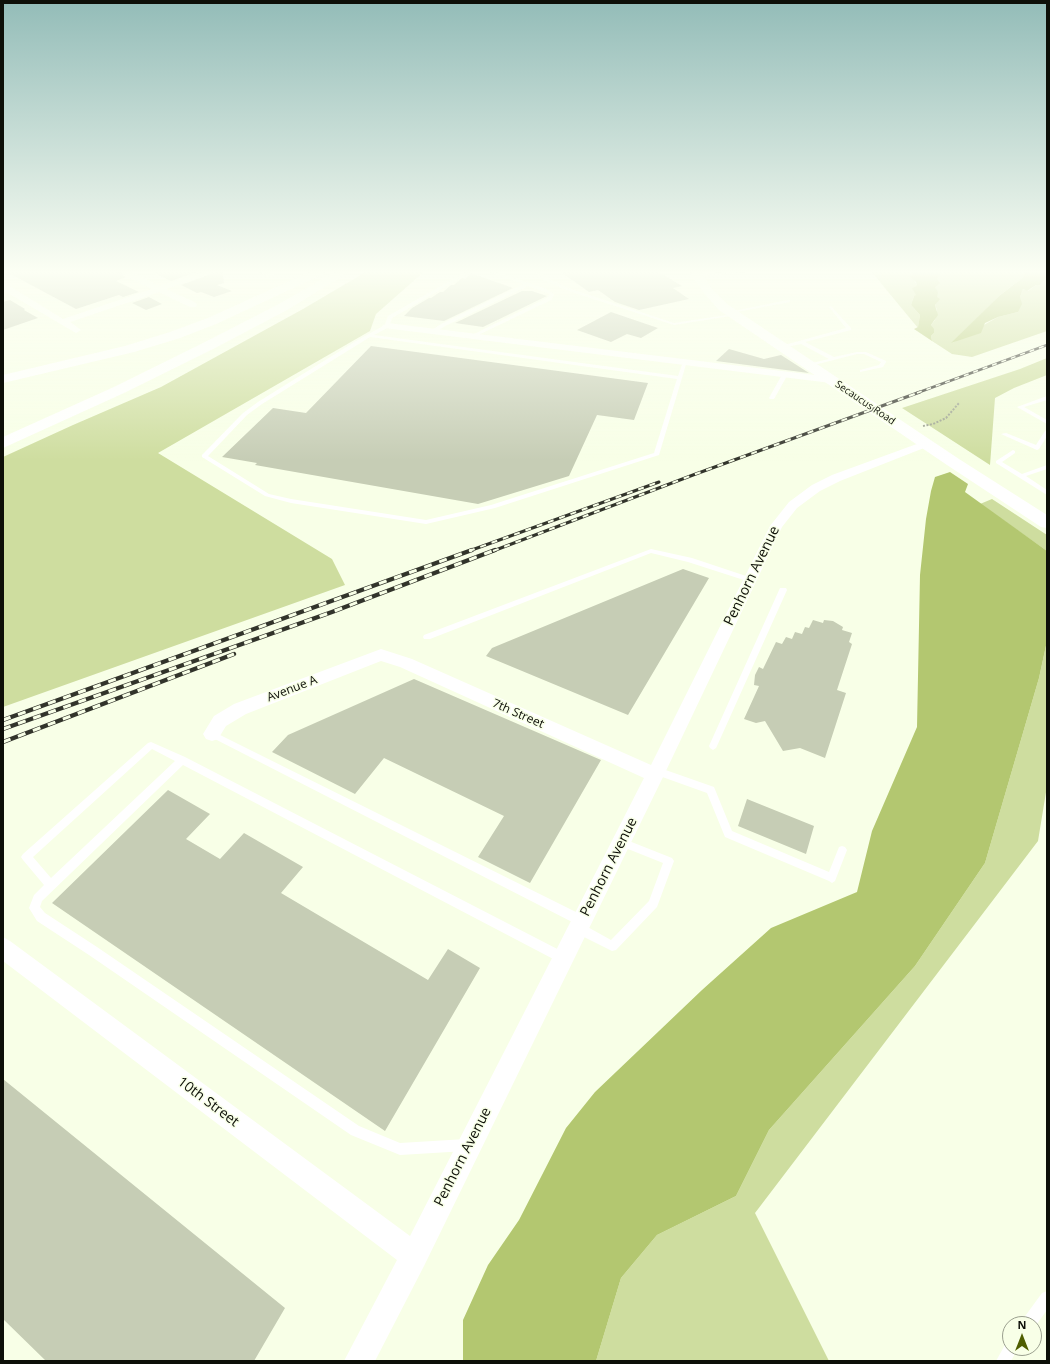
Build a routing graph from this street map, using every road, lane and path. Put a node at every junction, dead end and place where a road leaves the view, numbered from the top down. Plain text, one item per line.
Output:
1 (178, 334) edge
2 (203, 334) edge
3 (232, 334) edge
4 (373, 334) edge
5 (454, 334) edge
6 (477, 334) edge
7 (758, 334) edge
8 (832, 334) edge
9 (369, 336) junction
10 (472, 336) junction
11 (801, 342) junction
12 (783, 347) junction
13 (166, 352) dead end
14 (833, 360) junction
15 (685, 362) junction
16 (810, 365) junction
17 (862, 371) dead end
18 (784, 374) junction
19 (680, 378) junction
20 (3, 379) edge
21 (831, 380) junction
22 (772, 398) dead end
23 (1047, 398) edge
24 (1040, 401) junction
25 (959, 403) dead end
26 (1047, 404) edge
27 (1047, 422) edge
28 (905, 430) junction
29 (1047, 432) edge
30 (1004, 434) dead end
31 (3, 443) edge
32 (925, 444) junction
33 (1013, 452) dead end
34 (1047, 467) edge
35 (1021, 476) junction
36 (1047, 493) edge
37 (1047, 523) edge
38 (750, 580) junction
39 (783, 590) dead end
40 (427, 637) dead end
41 (381, 656) joint
42 (212, 734) joint
43 (713, 746) dead end
44 (182, 760) junction
45 (656, 773) junction
46 (621, 842) junction
47 (842, 850) dead end
48 (51, 884) junction
49 (580, 924) junction
50 (3, 948) edge
51 (563, 958) junction
52 (469, 1145) junction
53 (414, 1256) junction
54 (1047, 1298) edge
55 (1034, 1316) edge
56 (359, 1361) edge

1 - 20 main road
2 - 13 main road
3 - 31 main road
4 - 9 lane
5 - 10 street
6 - 10 lane
7 - 12 main road, Secaucus Road
8 - 11 lane
9 - 19 lane
9 - 19 lane
10 - 15 street
11 - 12 lane
11 - 14 lane
12 - 16 main road, Secaucus Road
14 - 16 lane
14 - 17 lane
15 - 18 street
15 - 19 lane
16 - 21 main road, Secaucus Road
18 - 21 street
18 - 22 lane
21 - 28 main road, Secaucus Road
23 - 24 lane
24 - 26 lane
24 - 27 lane
25 - 28 path
28 - 32 main road, Secaucus Road
29 - 30 lane
32 - 37 main road, Secaucus Road
32 - 38 street, Penhorn Avenue
33 - 35 lane
34 - 35 lane
35 - 36 lane
38 - 40 lane
38 - 45 street, Penhorn Avenue
39 - 43 lane
41 - 42 street, Avenue A
41 - 45 street, 7th Street
42 - 49 lane
44 - 48 lane
44 - 48 lane
44 - 51 lane
45 - 46 street, Penhorn Avenue
45 - 47 lane
46 - 49 street, Penhorn Avenue
46 - 49 lane
48 - 52 lane
49 - 51 street, Penhorn Avenue
50 - 53 street, 10th Street
51 - 52 street, Penhorn Avenue
52 - 53 street, Penhorn Avenue
53 - 56 street, Penhorn Avenue
54 - 55 lane

